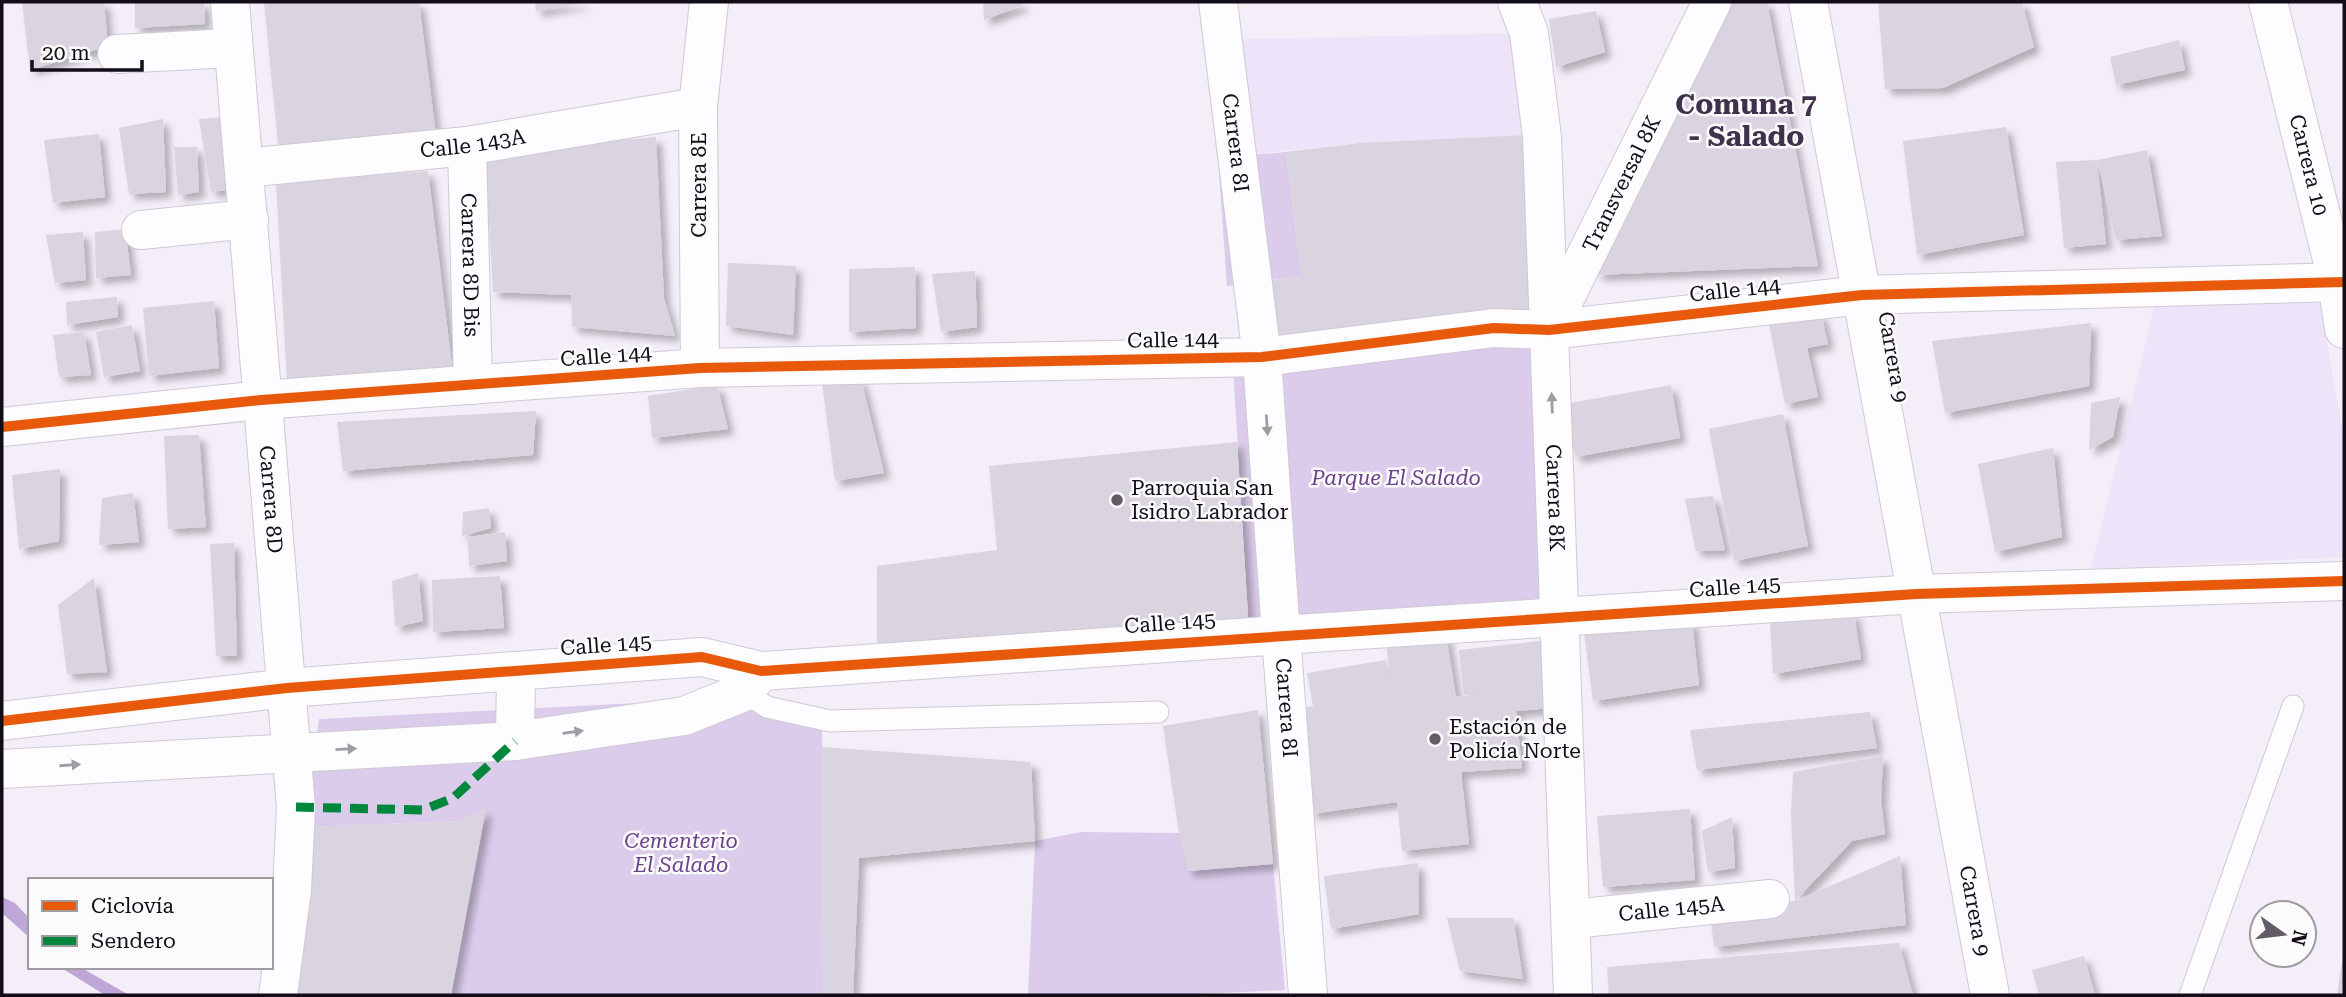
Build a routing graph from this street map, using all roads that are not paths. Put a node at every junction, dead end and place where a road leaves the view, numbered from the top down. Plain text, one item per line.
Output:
1 (230, 2) edge
2 (709, 2) edge
3 (1218, 2) edge
4 (1517, 2) edge
5 (1712, 2) edge
6 (1808, 2) edge
7 (2268, 2) edge
8 (232, 48) junction
9 (117, 54) dead end
10 (698, 107) junction
11 (467, 146) junction
12 (245, 168) junction
13 (249, 219) junction
14 (141, 230) dead end
15 (2341, 282) edge
16 (1862, 295) junction
17 (1549, 330) junction
18 (2344, 330) edge
19 (1262, 357) junction
20 (700, 368) junction
21 (473, 385) junction
22 (261, 400) junction
23 (2, 427) edge
24 (2344, 580) edge
25 (1916, 594) junction
26 (1558, 619) junction
27 (1281, 635) junction
28 (516, 671) junction
29 (747, 676) junction
30 (287, 688) junction
31 (2293, 706) dead end
32 (1158, 712) dead end
33 (2, 721) edge
34 (515, 741) junction
35 (292, 751) junction
36 (2, 769) edge
37 (1770, 899) dead end
38 (1572, 919) junction
39 (278, 995) edge
40 (1308, 995) edge
41 (1573, 995) edge
42 (1990, 995) edge
43 (2190, 995) edge

1 - 8 street, Carrera 8D
2 - 10 street, Carrera 8E
3 - 19 street, Carrera 8I
4 - 17 street, Carrera 8K
5 - 17 street, Transversal 8K
6 - 16 street, Carrera 9
7 - 15 street, Carrera 10
8 - 9 street
8 - 12 street, Carrera 8D
10 - 11 street, Calle 143A
10 - 20 street, Carrera 8E
11 - 12 street, Calle 143A
11 - 21 street, Carrera 8D Bis
12 - 13 street, Carrera 8D
13 - 14 street
13 - 22 street, Carrera 8D
15 - 16 street, Calle 144
15 - 18 street, Carrera 10
16 - 17 street, Calle 144
16 - 25 street, Carrera 9
17 - 19 street, Calle 144
26 -> 17 street, Carrera 8K
19 - 20 street, Calle 144
19 -> 27 street, Carrera 8I
20 - 21 street, Calle 144
21 - 22 street, Calle 144
22 - 23 street, Calle 144
22 - 30 street, Carrera 8D
24 - 25 street, Calle 145
25 - 26 street, Calle 145
25 - 42 street, Carrera 9
26 - 27 street, Calle 145
26 - 38 street, Carrera 8K
27 - 29 street, Calle 145
27 - 40 street, Carrera 8I
28 - 29 street, Calle 145
28 - 30 street, Calle 145
28 - 34 street
29 - 32 lane
34 -> 29 street, Calle 145
30 - 33 street, Calle 145
30 - 35 street, Carrera 8D
31 - 43 lane
35 -> 34 street, Calle 145
36 -> 35 street, Calle 145
35 - 39 street, Carrera 8D
37 - 38 street, Calle 145A
38 - 41 street, Carrera 8K

